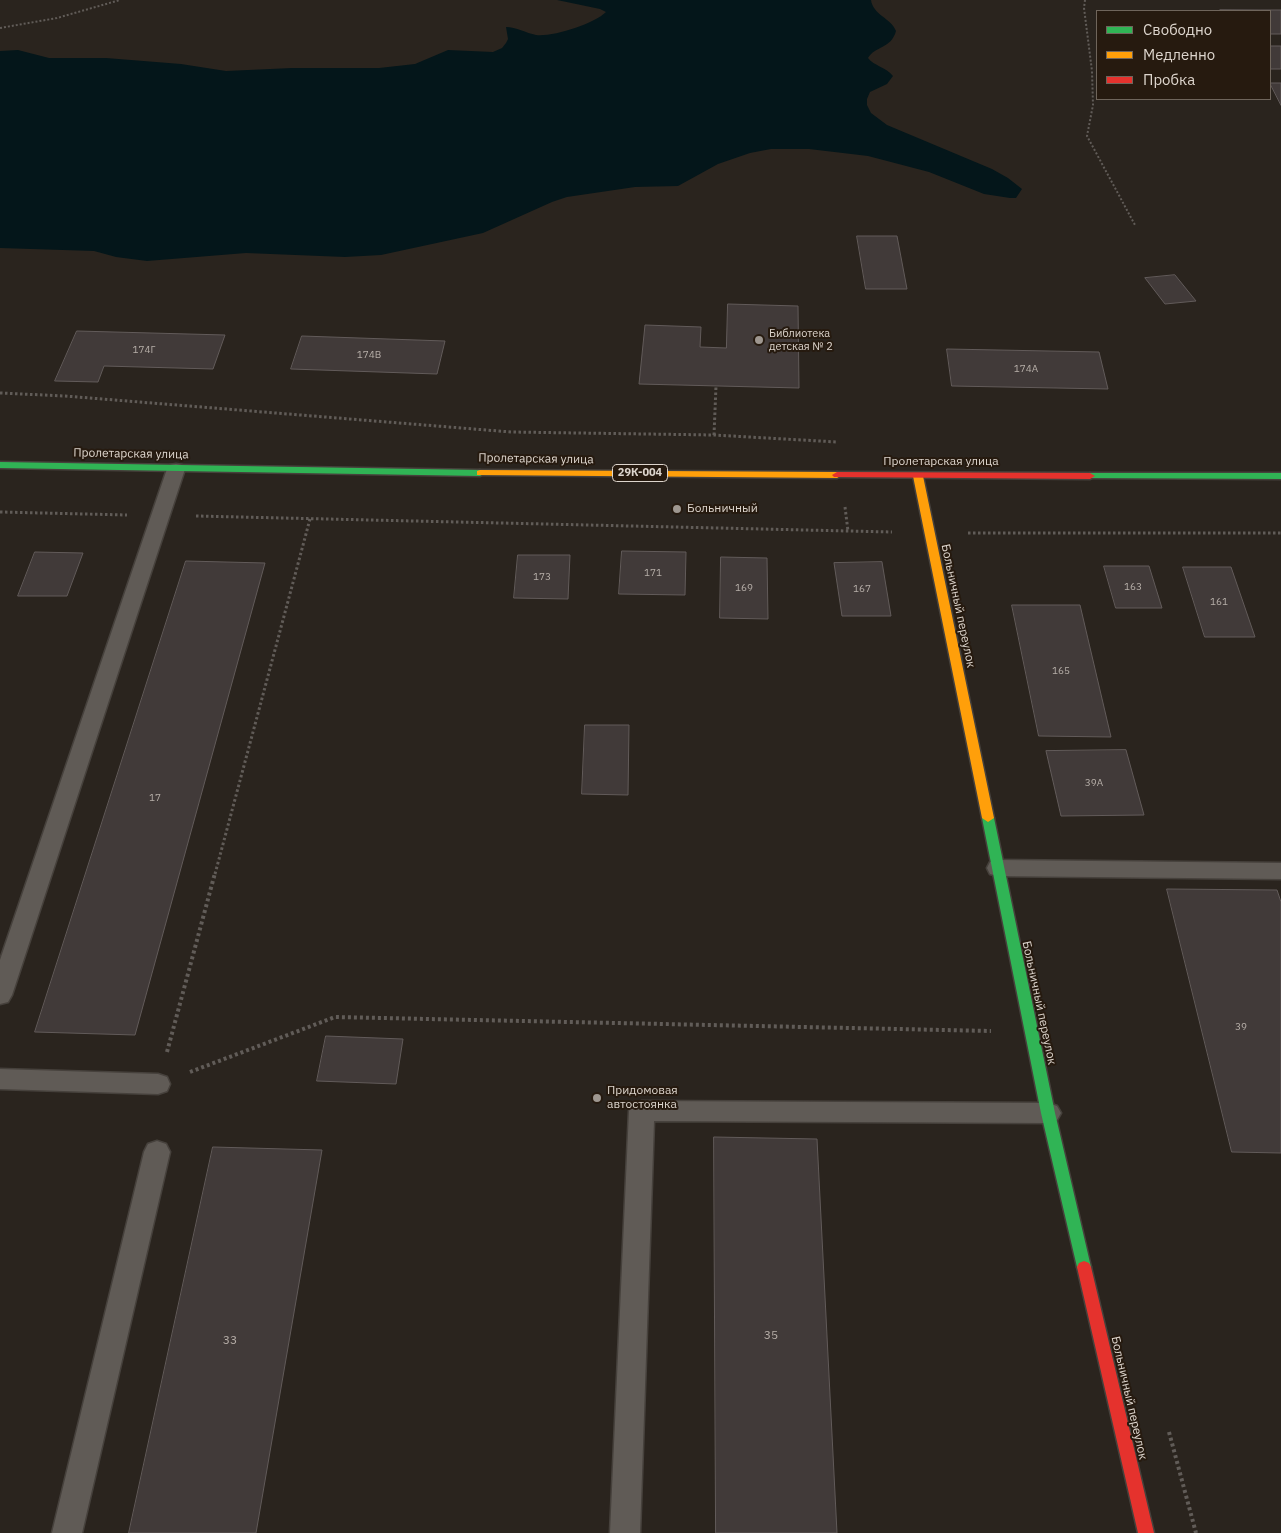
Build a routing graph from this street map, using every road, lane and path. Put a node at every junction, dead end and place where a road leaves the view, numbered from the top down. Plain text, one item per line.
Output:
1 (120, 0) edge
2 (1085, 0) edge
3 (0, 28) edge
4 (1135, 225) dead end
5 (716, 386) dead end
6 (0, 393) edge
7 (0, 465) edge
8 (176, 469) junction
9 (918, 476) junction
10 (1281, 476) edge
11 (0, 512) edge
12 (162, 516) junction
13 (310, 519) junction
14 (929, 532) junction
15 (960, 533) dead end
16 (1281, 533) edge
17 (998, 868) junction
18 (1281, 871) edge
19 (0, 995) edge
20 (1031, 1032) junction
21 (0, 1079) edge
22 (158, 1084) junction
23 (1048, 1113) junction
24 (157, 1152) dead end
25 (67, 1533) edge
26 (625, 1533) edge
27 (1146, 1533) edge

1 - 3 path
2 - 4 path
5 - 6 path
7 - 8 main road, Пролетарская улица / 29К-004
8 - 9 main road, Пролетарская улица / 29К-004
8 - 12 lane
9 - 10 main road, Пролетарская улица / 29К-004
9 - 14 main road, Больничный переулок
11 - 12 path
12 - 13 path
12 - 19 lane
13 - 14 path
13 - 22 path
14 - 17 main road, Больничный переулок
15 - 16 path
17 - 18 lane
17 - 20 main road, Больничный переулок
20 - 22 path
20 - 23 main road, Больничный переулок
21 - 22 lane
23 - 26 lane
23 - 27 main road, Больничный переулок
24 - 25 lane

